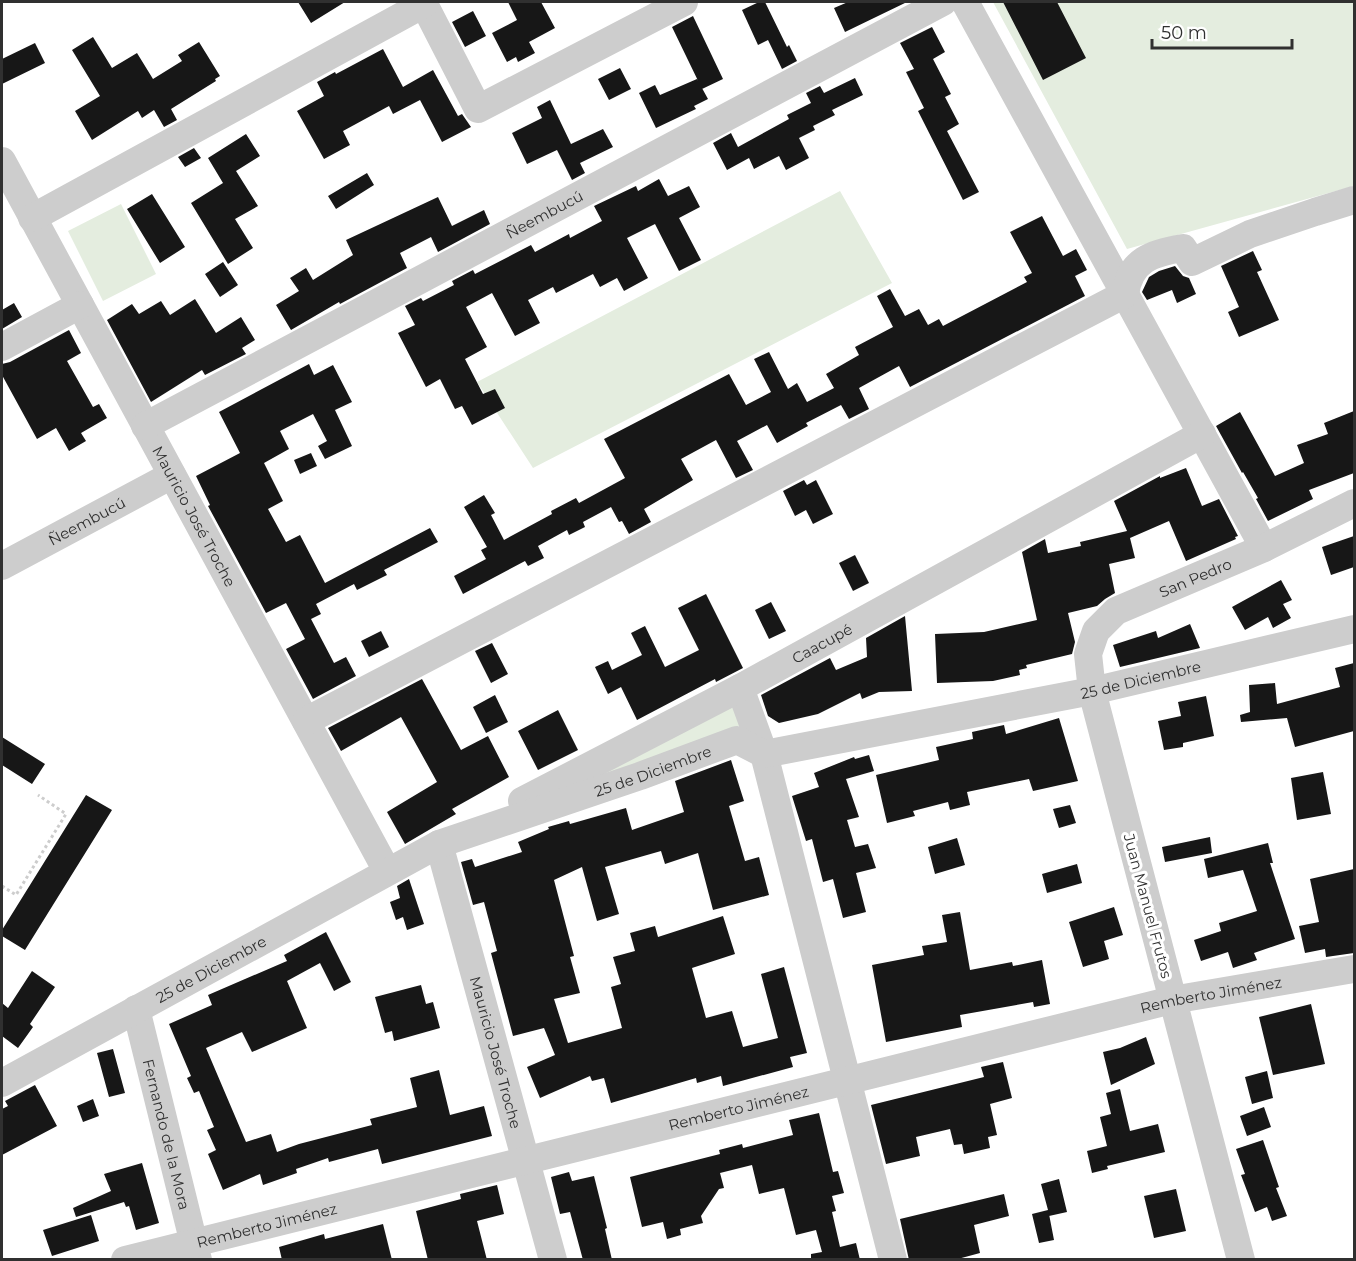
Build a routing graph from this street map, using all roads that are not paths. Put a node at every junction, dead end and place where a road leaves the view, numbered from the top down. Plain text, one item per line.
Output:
1 (943, 2) edge
2 (965, 2) edge
3 (423, 3) edge
4 (677, 3) edge
5 (2, 161) edge
6 (1354, 200) edge
7 (32, 218) junction
8 (1125, 294) junction
9 (80, 305) junction
10 (2, 346) edge
11 (145, 426) junction
12 (1202, 434) junction
13 (172, 475) junction
14 (1354, 503) edge
15 (1264, 548) junction
16 (2, 566) edge
17 (1354, 629) edge
18 (740, 688) junction
19 (1092, 691) junction
20 (306, 721) junction
21 (764, 754) junction
22 (439, 844) junction
23 (387, 871) junction
24 (1354, 969) edge
25 (1172, 1000) junction
26 (136, 1009) junction
27 (848, 1080) junction
28 (2, 1083) edge
29 (526, 1160) junction
30 (196, 1251) edge
31 (125, 1260) edge
32 (553, 1260) edge
33 (893, 1260) edge
34 (1241, 1260) edge

1 - 11 street, Ñeembucú
2 - 8 street
3 - 4 street
3 - 7 street
5 - 7 street, Mauricio José Troche
6 - 8 street
7 - 9 street, Mauricio José Troche
8 - 12 street
8 - 20 street
9 - 10 street
9 - 11 street, Mauricio José Troche
11 - 13 street, Mauricio José Troche
12 - 15 street
12 - 18 street, Caacupé
13 - 16 street, Ñeembucú
13 - 20 street, Mauricio José Troche
14 - 15 street, San Pedro
15 - 19 street, San Pedro
17 - 19 street, 25 de Diciembre
18 - 21 street
18 - 22 street, Caacupé
19 - 21 street, 25 de Diciembre
19 - 25 street, Juan Manuel Frutos
20 - 23 street, Mauricio José Troche
21 - 22 street, 25 de Diciembre
21 - 27 street
22 - 23 street, 25 de Diciembre
22 - 29 street, Mauricio José Troche
23 - 26 street, 25 de Diciembre
24 - 25 street, Remberto Jiménez
25 - 27 street, Remberto Jiménez
25 - 34 street, Juan Manuel Frutos
26 - 28 street, 25 de Diciembre
26 - 30 street, Fernando de la Mora
27 - 29 street, Remberto Jiménez
27 - 33 street
29 - 30 street, Remberto Jiménez
29 - 32 street, Mauricio José Troche
30 - 31 street, Remberto Jiménez

